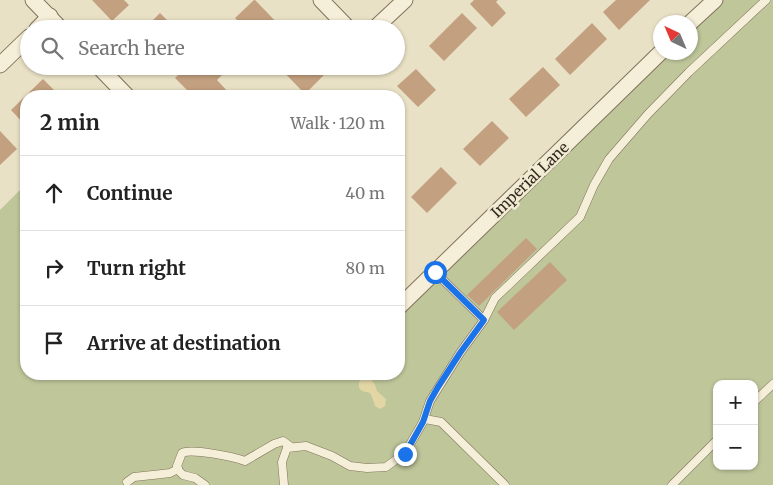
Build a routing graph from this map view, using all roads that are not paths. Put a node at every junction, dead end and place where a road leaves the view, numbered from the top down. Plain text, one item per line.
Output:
1 (33, 0) edge
2 (321, 0) edge
3 (405, 0) edge
4 (715, 0) edge
5 (766, 0) edge
6 (50, 16) junction
7 (698, 16) edge
8 (46, 20) edge
9 (53, 20) edge
10 (340, 20) edge
11 (384, 20) edge
12 (20, 46) edge
13 (653, 60) edge
14 (0, 65) edge
15 (107, 75) edge
16 (121, 90) edge
17 (435, 272) junction
18 (405, 301) edge
19 (484, 320) junction
20 (773, 384) edge
21 (758, 398) edge
22 (425, 418) junction
23 (713, 444) edge
24 (290, 447) junction
25 (178, 469) junction
26 (127, 482) dead end
27 (205, 485) edge
28 (284, 485) edge
29 (505, 485) edge
30 (672, 485) edge

1 - 6 street
2 - 10 street
3 - 11 street
4 - 7 street
5 - 19 lane
6 - 8 street
6 - 9 street
12 - 14 street
13 - 17 street, Imperial Lane
15 - 16 street
17 - 18 street, Imperial Lane
17 - 19 lane
19 - 22 lane
20 - 21 lane
22 - 24 lane
22 - 29 lane
23 - 30 lane
24 - 25 lane
24 - 28 lane
25 - 26 lane
25 - 27 lane

